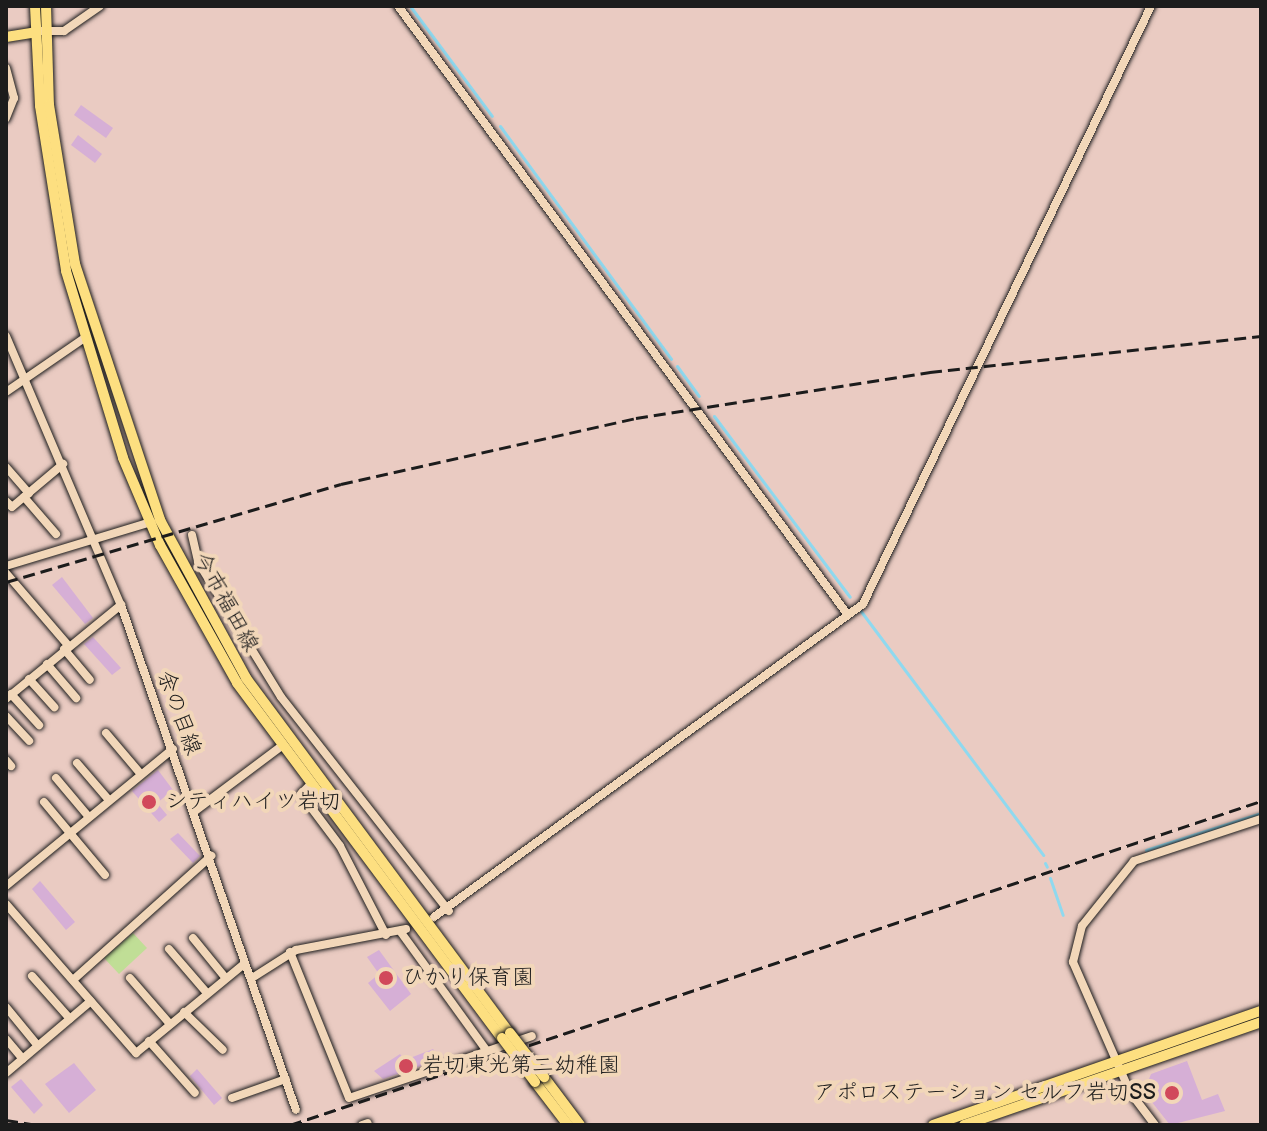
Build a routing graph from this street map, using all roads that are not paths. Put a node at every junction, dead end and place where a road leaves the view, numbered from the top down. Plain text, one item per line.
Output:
1 (35, 6) edge
2 (46, 6) edge
3 (100, 6) edge
4 (398, 6) edge
5 (1151, 6) edge
6 (41, 32) junction
7 (6, 37) edge
8 (6, 68) edge
9 (6, 118) edge
10 (6, 336) edge
11 (83, 339) junction
12 (24, 378) junction
13 (6, 392) edge
14 (63, 464) junction
15 (6, 467) edge
16 (26, 495) junction
17 (6, 501) edge
18 (151, 522) junction
19 (56, 534) dead end
20 (192, 535) dead end
21 (95, 539) junction
22 (6, 566) edge
23 (6, 573) edge
24 (117, 607) junction
25 (848, 615) junction
26 (66, 647) junction
27 (47, 664) junction
28 (29, 679) junction
29 (90, 680) dead end
30 (9, 697) edge
31 (76, 698) dead end
32 (54, 707) dead end
33 (6, 716) edge
34 (39, 725) dead end
35 (106, 733) dead end
36 (29, 741) dead end
37 (283, 745) junction
38 (168, 750) junction
39 (77, 763) dead end
40 (139, 772) junction
41 (56, 778) dead end
42 (311, 784) junction
43 (108, 799) junction
44 (44, 802) dead end
45 (195, 811) junction
46 (88, 816) junction
47 (1261, 819) edge
48 (69, 832) junction
49 (207, 860) junction
50 (105, 875) dead end
51 (6, 886) edge
52 (6, 904) edge
53 (449, 911) junction
54 (434, 917) dead end
55 (386, 935) junction
56 (193, 938) dead end
57 (169, 949) dead end
58 (290, 952) junction
59 (242, 964) junction
60 (32, 976) dead end
61 (224, 976) junction
62 (130, 978) dead end
63 (252, 978) junction
64 (73, 980) junction
65 (206, 992) junction
66 (91, 1001) junction
67 (6, 1007) edge
68 (1261, 1011) edge
69 (184, 1012) junction
70 (70, 1019) junction
71 (1261, 1022) edge
72 (170, 1024) junction
73 (506, 1036) junction
74 (532, 1036) dead end
75 (6, 1039) edge
76 (149, 1041) junction
77 (38, 1046) junction
78 (223, 1050) dead end
79 (487, 1051) junction
80 (23, 1059) junction
81 (1118, 1066) junction
82 (6, 1073) edge
83 (286, 1079) junction
84 (540, 1079) junction
85 (195, 1093) dead end
86 (232, 1098) dead end
87 (296, 1110) dead end
88 (568, 1125) edge
89 (580, 1125) edge
90 (933, 1125) edge
91 (964, 1125) edge
92 (1155, 1125) edge

1 - 6 main road, 今市福田線
2 - 6 main road, 今市福田線
3 - 6 street
4 - 25 street
5 - 25 street
6 - 7 main road
6 - 11 main road, 今市福田線
6 - 73 main road, 今市福田線
8 - 9 street
10 - 12 street, 余の目線
11 - 12 street
11 - 18 main road, 今市福田線
12 - 13 street
12 - 14 street, 余の目線
14 - 16 street
14 - 21 street, 余の目線
15 - 16 street
16 - 17 street
16 - 19 street
18 - 21 street
18 - 37 main road, 今市福田線
20 - 53 street
21 - 22 street
21 - 24 street, 余の目線
23 - 26 street
24 - 26 street
24 - 38 street, 余の目線
25 - 53 street
26 - 27 street
26 - 29 street
27 - 28 street
27 - 31 street
28 - 30 street
28 - 32 street
30 - 34 street
33 - 36 street
35 - 40 street
37 - 42 main road, 今市福田線
37 - 45 street
38 - 40 street
38 - 45 street, 余の目線
39 - 43 street
40 - 43 street
41 - 46 street
42 - 55 street
42 - 73 main road, 今市福田線
43 - 46 street
44 - 48 street
45 - 49 street, 余の目線
46 - 48 street
47 - 81 street
48 - 50 street
48 - 51 street
49 - 59 street, 余の目線
49 - 64 street
52 - 64 street
53 - 54 street
55 - 58 street
55 - 79 street
56 - 61 street
57 - 65 street
58 - 63 street
58 - 79 street
59 - 61 street
59 - 63 street, 余の目線
60 - 70 street
61 - 65 street
62 - 72 street
63 - 83 street, 余の目線
64 - 66 street
65 - 69 street
66 - 70 street
66 - 76 street
67 - 77 street
68 - 81 main road
69 - 72 street
69 - 78 street
70 - 77 street
71 - 81 main road
72 - 76 street
73 - 84 main road, 今市福田線, bridge
74 - 79 street
75 - 80 street
76 - 85 street
77 - 80 street
80 - 82 street
81 - 90 main road
81 - 91 main road
81 - 92 street
83 - 86 street
83 - 87 street, 余の目線
84 - 88 main road, 今市福田線
84 - 89 main road, 今市福田線

